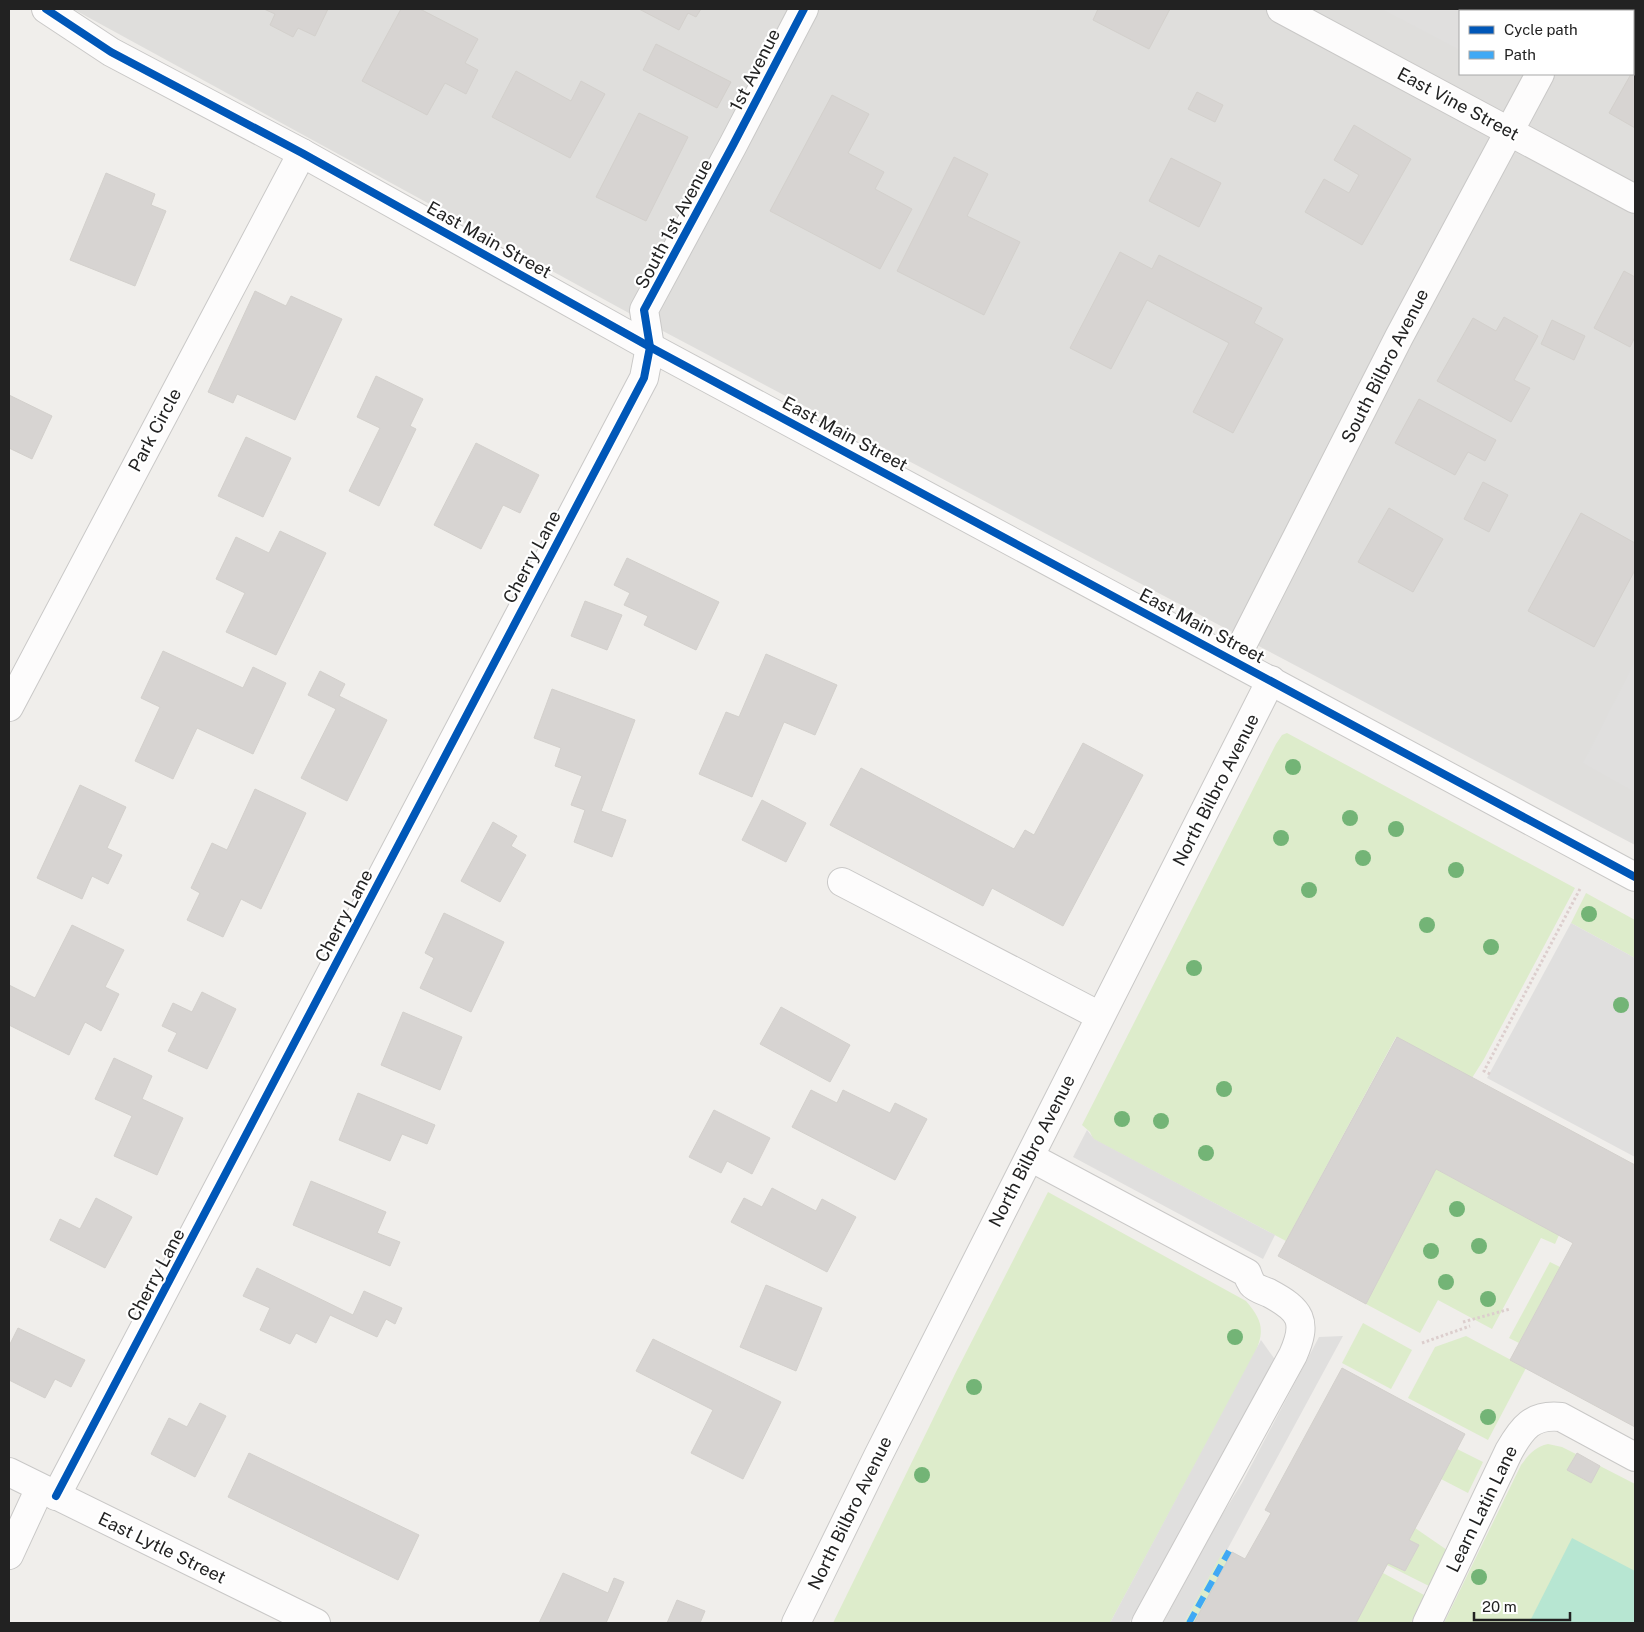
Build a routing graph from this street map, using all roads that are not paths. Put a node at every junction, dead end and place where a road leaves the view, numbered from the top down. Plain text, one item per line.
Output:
1 (804, 9) edge
2 (1281, 9) edge
3 (58, 12) edge
4 (1539, 75) edge
5 (1510, 132) junction
6 (733, 145) joint
7 (302, 153) junction
8 (1635, 199) edge
9 (650, 346) junction
10 (1234, 661) junction
11 (1271, 680) junction
12 (9, 707) edge
13 (1635, 877) edge
14 (842, 882) dead end
15 (1100, 1016) junction
16 (1030, 1157) junction
17 (1635, 1457) edge
18 (9, 1472) edge
19 (48, 1492) junction
20 (9, 1555) edge
21 (316, 1623) edge
22 (796, 1623) edge
23 (1146, 1623) edge
24 (1427, 1623) edge

1 - 6 street, 1st Avenue
2 - 5 street, East Vine Street
3 - 7 street, East Main Street
4 - 5 street, South Bilbro Avenue
5 - 8 street, East Vine Street
5 - 10 street, South Bilbro Avenue
6 - 9 street, South 1st Avenue
7 - 9 street, East Main Street
7 - 12 street, Park Circle
9 - 10 street, East Main Street
9 - 19 street, Cherry Lane
10 - 11 street, East Main Street
11 - 13 street, East Main Street
11 - 15 street, North Bilbro Avenue
14 - 15 street
15 - 16 street, North Bilbro Avenue
16 - 22 street, North Bilbro Avenue
16 - 23 street
17 - 24 street, Learn Latin Lane
18 - 19 street, East Lytle Street
19 - 20 street, Cherry Lane
19 - 21 street, East Lytle Street

